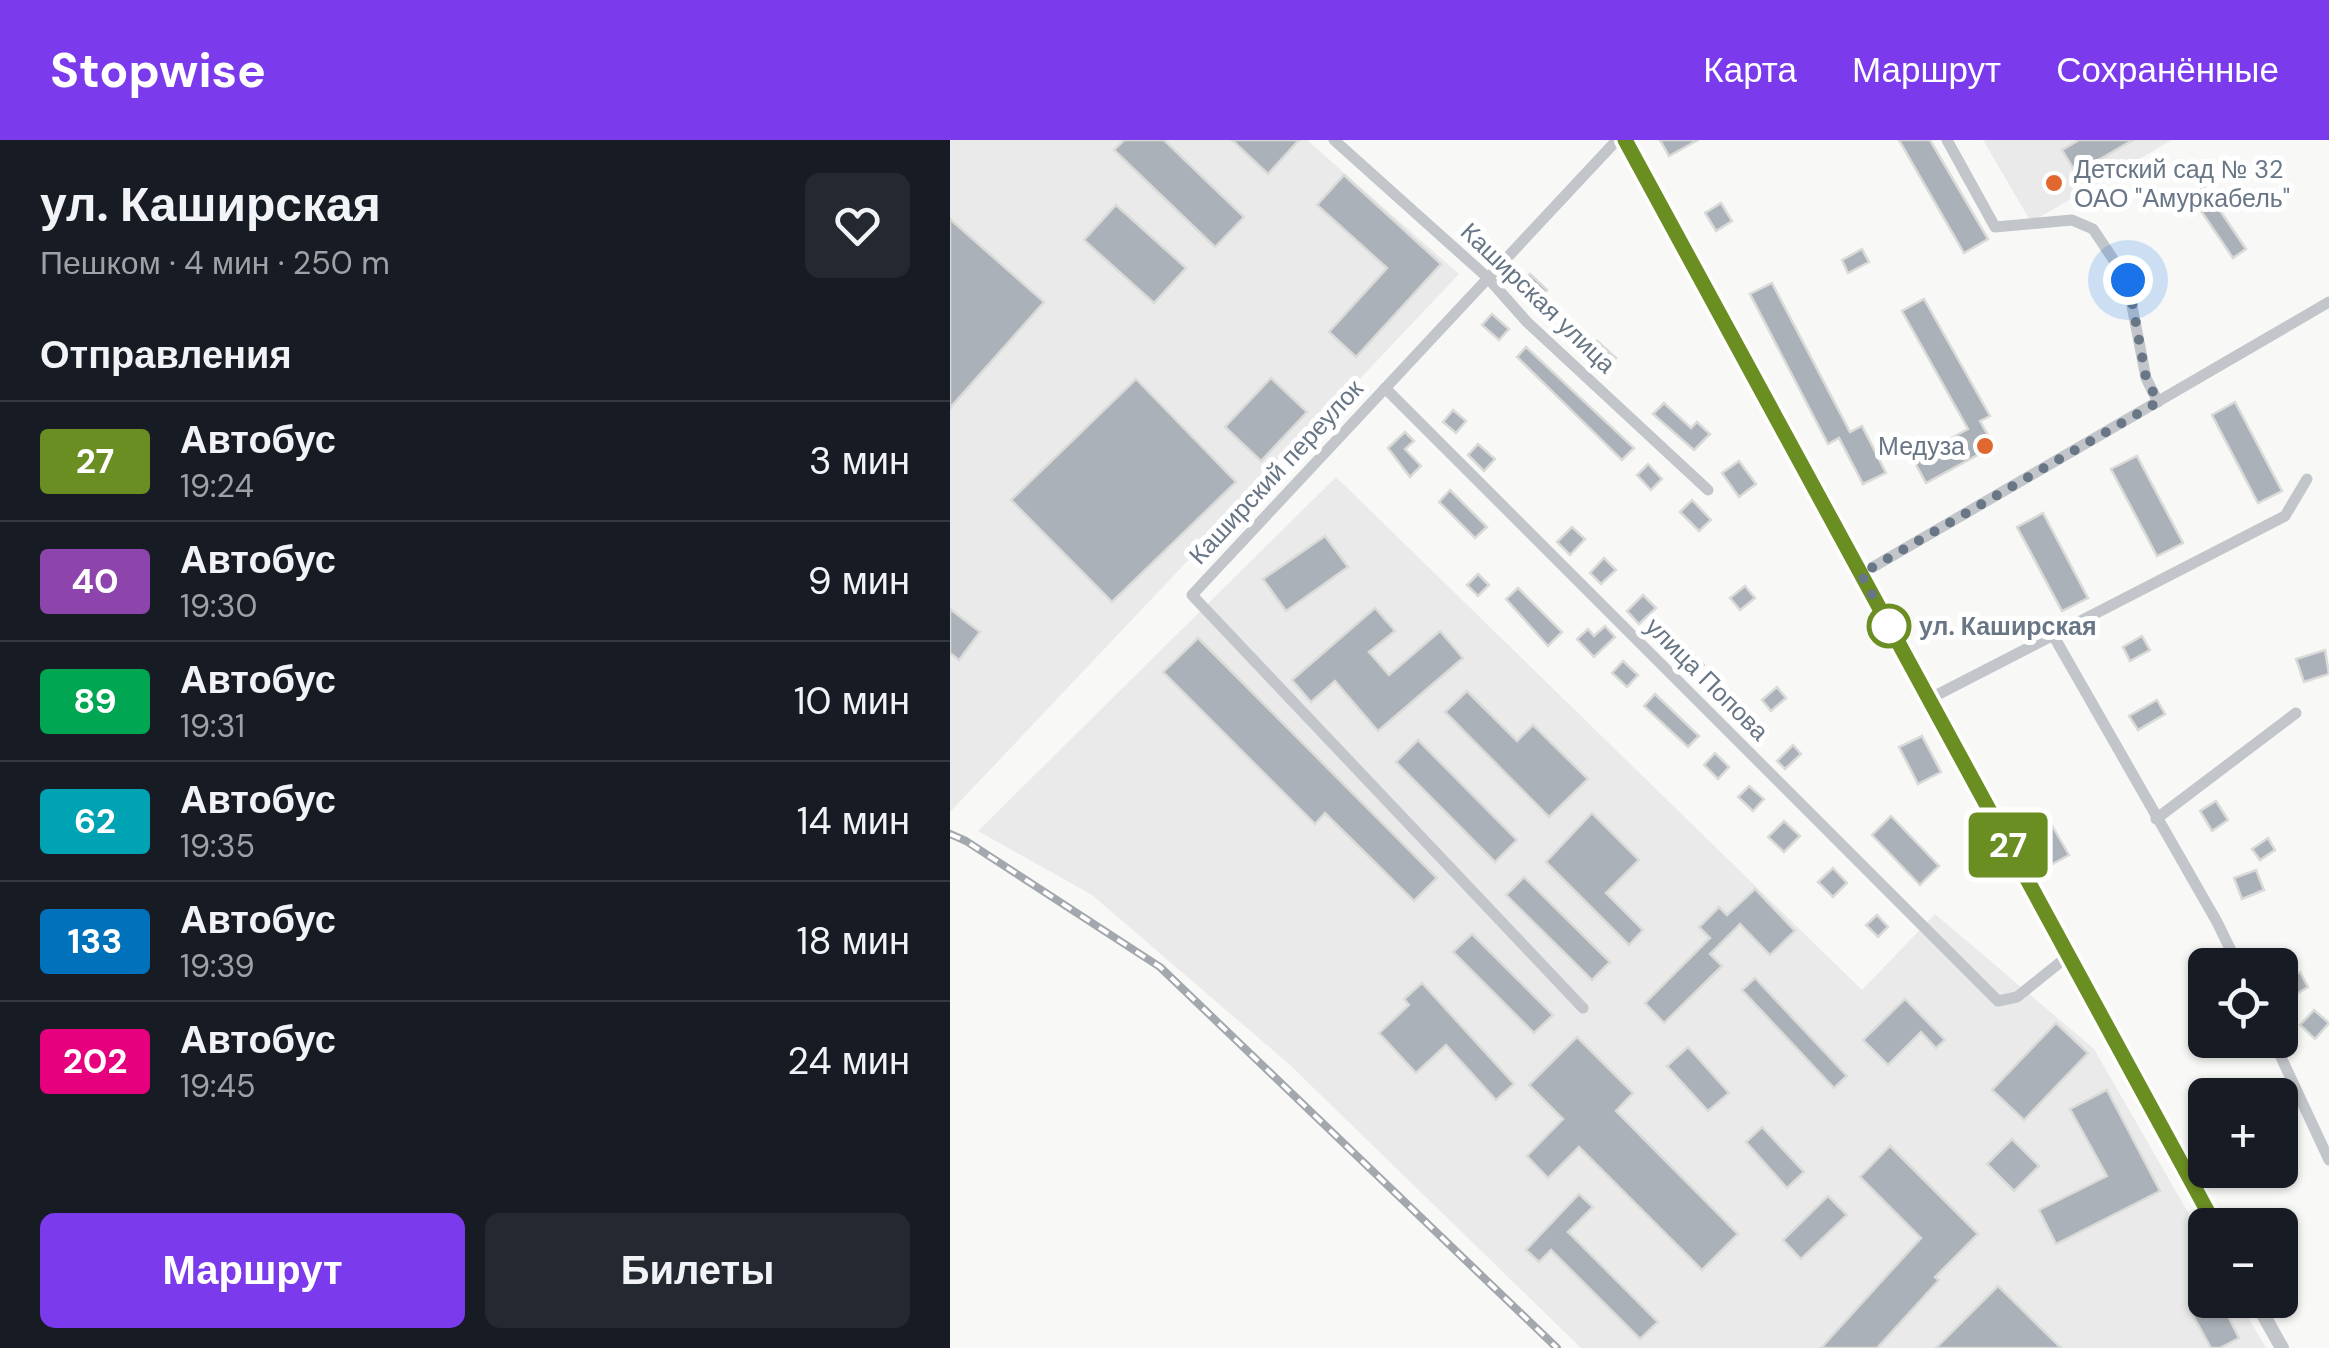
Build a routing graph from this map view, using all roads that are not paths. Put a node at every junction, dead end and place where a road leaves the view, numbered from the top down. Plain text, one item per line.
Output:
1 (1334, 140) edge
2 (1621, 140) edge
3 (1947, 140) edge
4 (1488, 278) junction
5 (2329, 302) edge
6 (1385, 388) junction
7 (2158, 402) junction
8 (2307, 480) dead end
9 (1708, 490) dead end
10 (1861, 574) junction
11 (2054, 635) junction
12 (1929, 699) junction
13 (2296, 713) dead end
14 (2156, 819) junction
15 (2230, 948) edge
16 (2068, 956) junction
17 (1582, 1008) dead end
18 (2281, 1058) edge
19 (2329, 1160) edge
20 (2206, 1208) edge
21 (2266, 1318) edge
22 (2282, 1348) edge

1 - 4 street, Каширская улица
2 - 4 street, Каширский переулок
2 - 10 street
3 - 7 street
4 - 6 street, Каширский переулок
4 - 9 street, Каширская улица
5 - 7 street
6 - 16 street, улица Попова
6 - 17 street, Каширский переулок
7 - 10 street
8 - 11 street
10 - 12 street
11 - 12 street
11 - 14 street
12 - 16 street
13 - 14 street
14 - 15 street
16 - 20 street
18 - 19 street
21 - 22 street

